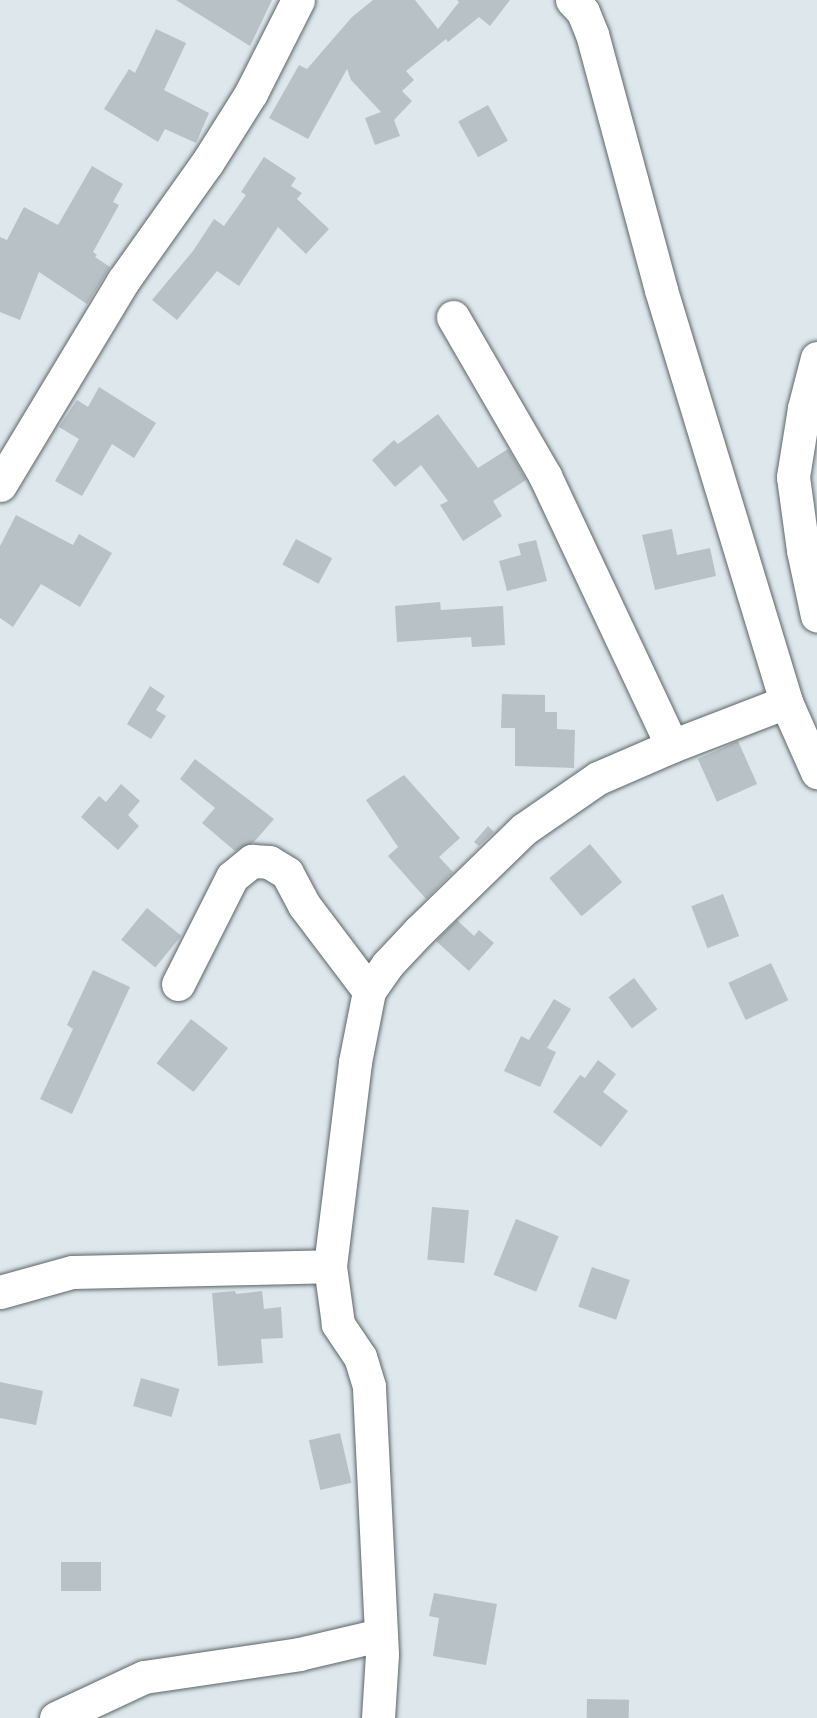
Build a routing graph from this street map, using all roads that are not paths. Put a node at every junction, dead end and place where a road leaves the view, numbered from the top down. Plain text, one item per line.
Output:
1 (298, 0) edge
2 (572, 0) edge
3 (453, 317) dead end
4 (817, 358) edge
5 (0, 484) edge
6 (817, 616) edge
7 (786, 702) junction
8 (672, 746) junction
9 (817, 772) edge
10 (178, 984) dead end
11 (369, 991) junction
12 (330, 1266) junction
13 (0, 1292) edge
14 (380, 1635) junction
15 (56, 1718) edge
16 (378, 1718) edge

1 - 5 street
2 - 7 street
3 - 8 street
4 - 6 street
7 - 8 street
7 - 9 street
8 - 11 street
10 - 11 street
11 - 12 street
12 - 13 street
12 - 14 street
14 - 15 street
14 - 16 street

